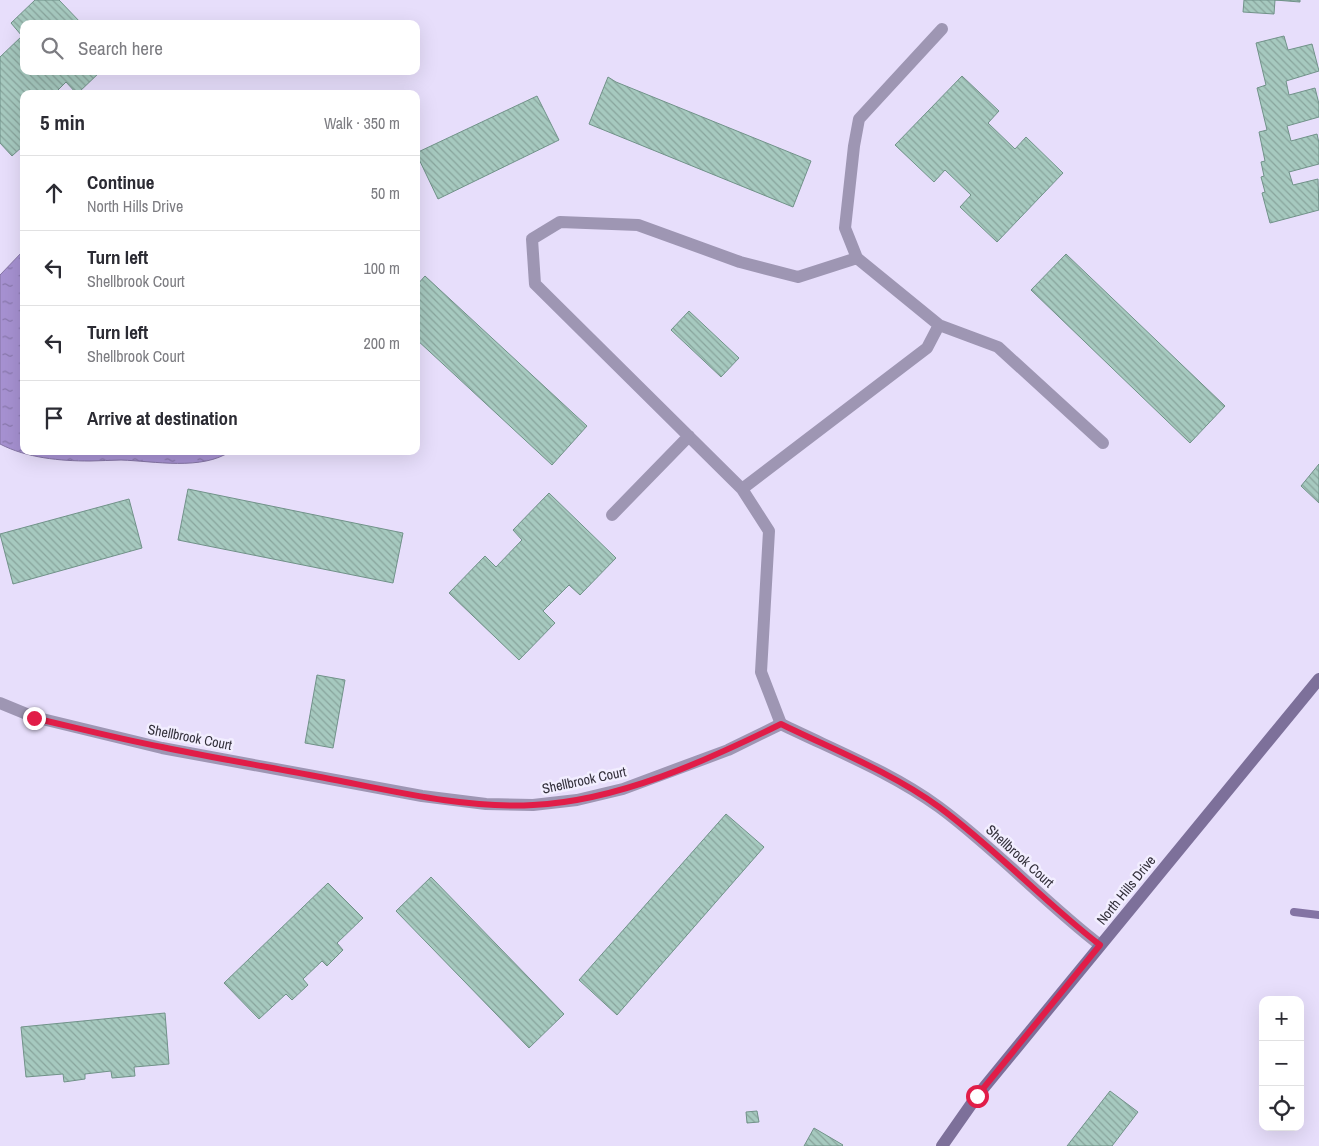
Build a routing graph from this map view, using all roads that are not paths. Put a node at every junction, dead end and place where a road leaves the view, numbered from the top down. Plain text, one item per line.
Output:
1 (942, 29) dead end
2 (857, 258) junction
3 (939, 325) junction
4 (688, 436) junction
5 (1104, 443) dead end
6 (742, 489) junction
7 (612, 515) dead end
8 (1319, 679) edge
9 (0, 703) edge
10 (781, 724) junction
11 (1100, 945) junction
12 (942, 1146) edge

1 - 2 street
2 - 3 street
2 - 4 street
3 - 5 street
3 - 6 street
4 - 6 street
4 - 7 street
6 - 10 street
8 - 11 main road, North Hills Drive
9 - 10 street, Shellbrook Court
10 - 11 street, Shellbrook Court
11 - 12 main road, North Hills Drive

